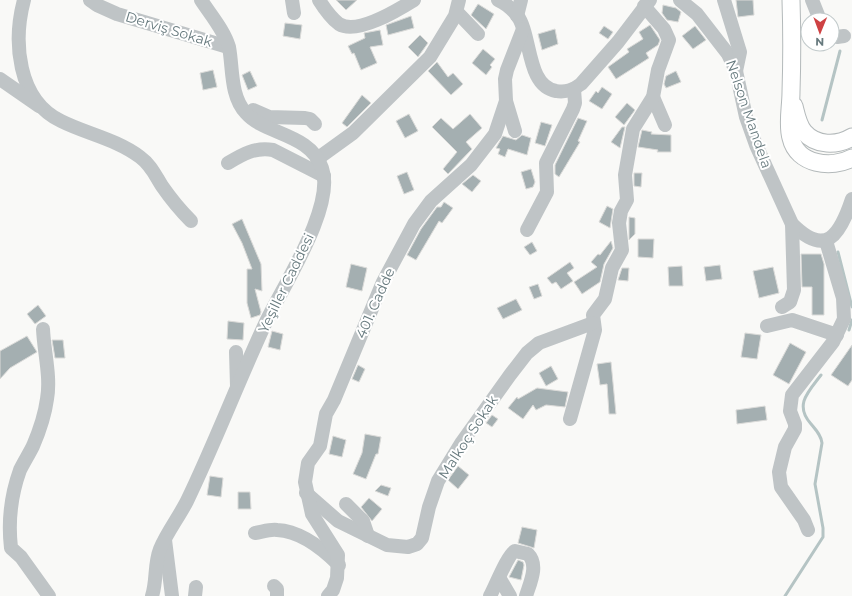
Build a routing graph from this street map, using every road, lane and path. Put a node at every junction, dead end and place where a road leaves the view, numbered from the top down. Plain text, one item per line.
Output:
1 (24, 0) edge
2 (90, 0) edge
3 (200, 0) edge
4 (319, 0) edge
5 (414, 0) edge
6 (498, 0) edge
7 (521, 0) edge
8 (680, 0) edge
9 (724, 0) edge
10 (791, 0) edge
11 (812, 0) edge
12 (647, 3) edge
13 (458, 6) edge
14 (817, 12) edge
15 (518, 16) junction
16 (523, 29) junction
17 (478, 34) dead end
18 (228, 47) junction
19 (736, 71) junction
20 (0, 79) edge
21 (574, 89) junction
22 (653, 97) junction
23 (791, 98) junction
24 (506, 101) junction
25 (240, 103) junction
26 (41, 107) junction
27 (502, 116) junction
28 (315, 124) dead end
29 (665, 125) dead end
30 (852, 137) edge
31 (852, 158) edge
32 (317, 159) junction
33 (228, 163) dead end
34 (324, 176) junction
35 (852, 199) edge
36 (191, 221) dead end
37 (792, 224) junction
38 (527, 230) dead end
39 (826, 241) junction
40 (782, 307) dead end
41 (593, 324) junction
42 (767, 326) dead end
43 (43, 329) dead end
44 (836, 335) junction
45 (236, 352) dead end
46 (237, 390) junction
47 (570, 419) dead end
48 (306, 493) junction
49 (346, 504) dead end
50 (808, 530) dead end
51 (255, 533) dead end
52 (368, 536) junction
53 (165, 540) junction
54 (6, 552) edge
55 (339, 565) junction
56 (500, 579) junction
57 (49, 596) edge
58 (152, 596) edge
59 (172, 596) edge
60 (328, 596) edge
61 (490, 596) edge
62 (510, 596) edge
63 (526, 596) edge

1 - 26 street
2 - 18 street, Derviş Sokak
3 - 18 street, Yeşiller Caddesi
4 - 5 street
6 - 15 street
7 - 15 street
8 - 19 street, Nelson Mandela
9 - 19 street
10 - 23 main road
11 - 14 street
12 - 21 street
12 - 22 street
13 - 17 street
13 - 32 street
15 - 16 street
16 - 21 street
16 - 24 street, 401. Cadde
18 - 25 street, Yeşiller Caddesi
19 - 37 street, Nelson Mandela
20 - 26 street
21 - 38 street
22 - 29 street
22 - 41 street
23 - 30 main road
23 - 31 main road
24 - 27 street, 401. Cadde
24 - 27 street
25 - 28 street
25 - 32 street, Yeşiller Caddesi
26 - 36 street
27 - 48 street, 401. Cadde
32 - 34 street, Yeşiller Caddesi
33 - 34 street
34 - 46 street, Yeşiller Caddesi
35 - 39 street
37 - 39 street, Nelson Mandela
37 - 40 street
39 - 44 street
41 - 47 street
41 - 52 street, Malkoç Sokak
42 - 44 street
43 - 54 street
44 - 50 street
45 - 46 street
46 - 53 street, Yeşiller Caddesi
48 - 52 street, Malkoç Sokak
48 - 55 street, 401. Cadde
49 - 52 street
51 - 55 street
53 - 58 street, Yeşiller Caddesi
53 - 59 street
54 - 57 street
55 - 60 street, 401. Cadde
56 - 61 street
56 - 62 street
56 - 63 street

